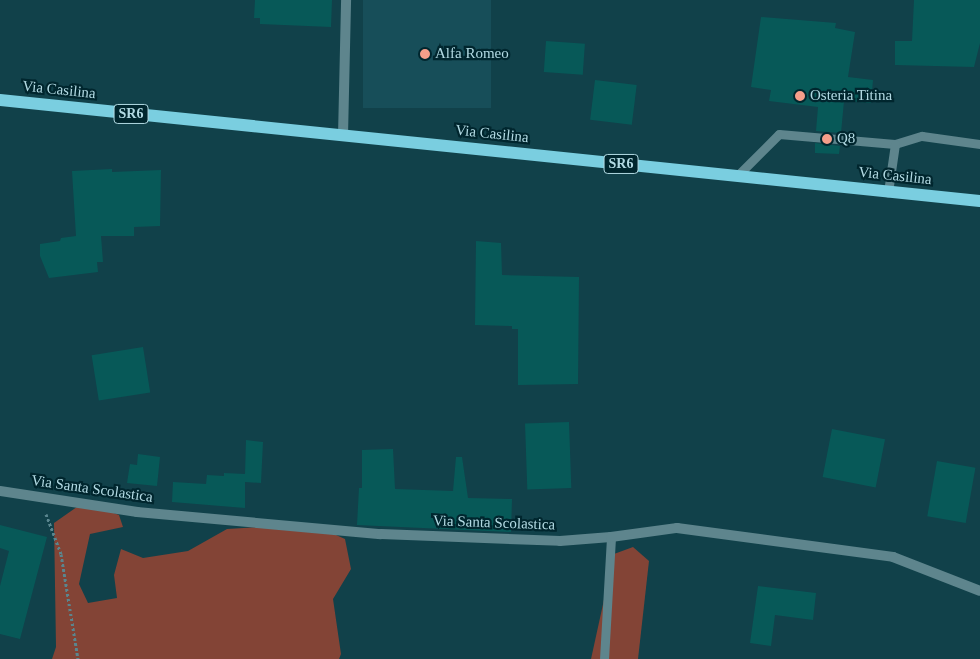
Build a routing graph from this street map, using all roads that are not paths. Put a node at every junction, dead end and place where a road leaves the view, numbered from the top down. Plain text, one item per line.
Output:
1 (346, 0) edge
2 (0, 100) edge
3 (343, 136) junction
4 (895, 144) junction
5 (980, 144) edge
6 (737, 176) junction
7 (888, 192) junction
8 (980, 201) edge
9 (0, 491) edge
10 (611, 537) junction
11 (980, 592) edge
12 (604, 659) edge

1 - 3 street
2 - 3 main road, Via Casilina / SR6
3 - 6 main road, Via Casilina / SR6
4 - 5 lane
4 - 6 lane
4 - 7 lane
6 - 7 main road, Via Casilina / SR6
7 - 8 main road, Via Casilina / SR6
9 - 10 street, Via Santa Scolastica
10 - 11 street, Via Santa Scolastica
10 - 12 lane

